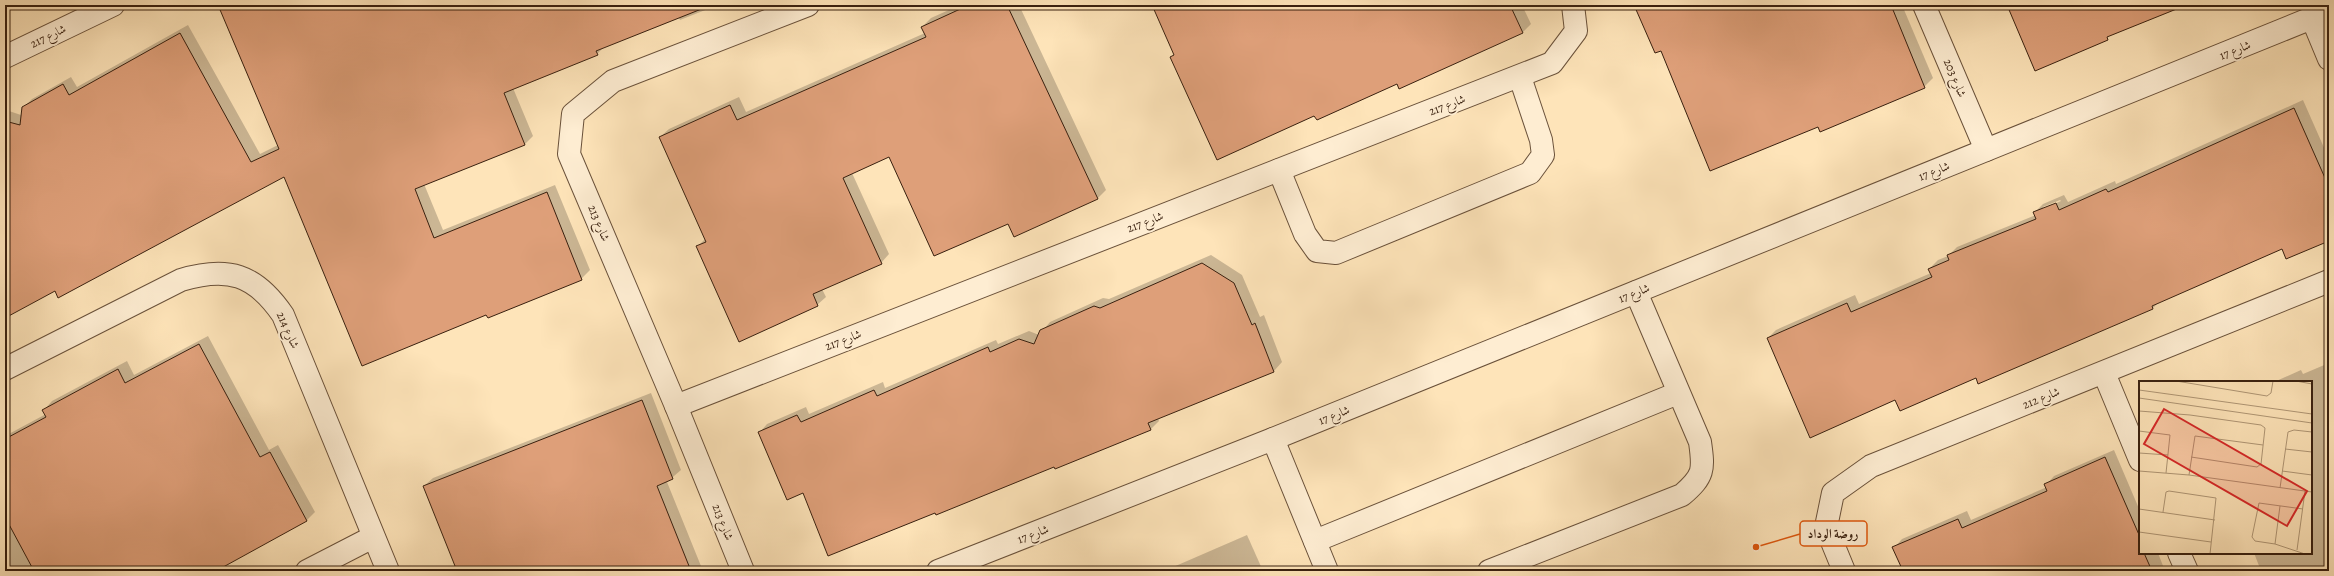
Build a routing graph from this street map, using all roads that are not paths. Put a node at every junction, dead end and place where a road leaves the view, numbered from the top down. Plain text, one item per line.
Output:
1 (113, 5) edge
2 (808, 5) edge
3 (1574, 5) edge
4 (1924, 5) edge
5 (2321, 15) edge
6 (5, 57) edge
7 (2329, 59) edge
8 (1520, 77) junction
9 (1986, 150) junction
10 (1279, 170) junction
11 (2329, 281) edge
12 (1636, 292) junction
13 (5, 369) edge
14 (2104, 373) junction
15 (1678, 393) junction
16 (676, 406) junction
17 (1273, 440) junction
18 (2139, 458) edge
19 (373, 537) junction
20 (1315, 541) junction
21 (2179, 554) edge
22 (307, 571) edge
23 (388, 571) edge
24 (743, 571) edge
25 (938, 571) edge
26 (1327, 571) edge
27 (1489, 571) edge
28 (1844, 571) edge
29 (2187, 571) edge

1 - 6 street, شارع 217
2 - 16 street, شارع 213
3 - 8 street, شارع 217
4 - 9 street, شارع 203
5 - 7 street
5 - 9 street, شارع 17
8 - 10 street, شارع 217
8 - 10 street
9 - 12 street, شارع 17
10 - 16 street, شارع 217
11 - 14 street, شارع 212
12 - 15 street
12 - 17 street, شارع 17
13 - 19 street, شارع 214
14 - 18 street
14 - 28 street, شارع 212
15 - 20 street
15 - 27 street
16 - 24 street, شارع 213
17 - 20 street
17 - 25 street, شارع 17
19 - 22 street
19 - 23 street, شارع 214
20 - 26 street
21 - 29 street

